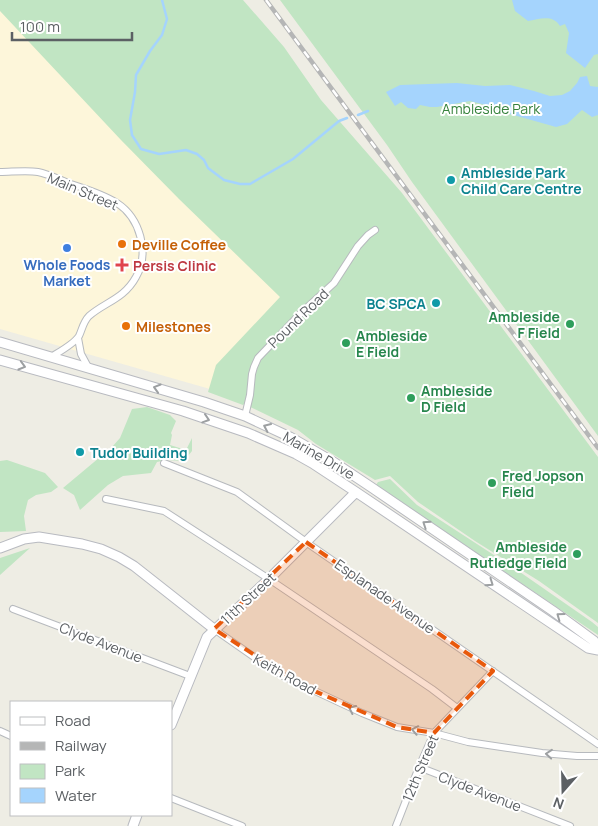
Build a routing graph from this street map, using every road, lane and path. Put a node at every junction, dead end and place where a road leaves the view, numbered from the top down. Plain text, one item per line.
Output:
1 (0, 172) edge
2 (375, 230) dead end
3 (78, 338) junction
4 (0, 342) edge
5 (51, 357) junction
6 (0, 360) edge
7 (88, 368) junction
8 (245, 416) junction
9 (230, 427) junction
10 (164, 462) dead end
11 (356, 492) junction
12 (106, 498) dead end
13 (306, 542) junction
14 (0, 548) edge
15 (269, 579) junction
16 (13, 609) dead end
17 (214, 629) junction
18 (598, 648) edge
19 (493, 671) junction
20 (190, 676) junction
21 (457, 708) junction
22 (172, 722) edge
23 (434, 733) junction
24 (598, 744) edge
25 (598, 756) edge
26 (419, 767) junction
27 (172, 798) edge
28 (242, 826) edge
29 (396, 826) edge
30 (570, 826) edge

1 - 3 street, Main Street
2 - 8 street, Pound Road
3 - 5 street, Main Street
3 - 7 street
4 - 5 main road, Marine Drive
5 - 7 main road, Marine Drive
6 -> 9 main road, Marine Drive
8 -> 7 main road, Marine Drive
8 - 9 main road
18 -> 8 main road, Marine Drive
9 - 11 main road, Marine Drive
10 - 13 street, Esplanade Avenue
11 - 13 main road, 11th Street
11 -> 18 main road, Marine Drive
12 - 15 street
13 - 15 main road, 11th Street
13 - 19 street, Esplanade Avenue
14 - 17 main road, Keith Road
15 - 17 main road, 11th Street
15 - 21 street
16 - 20 street, Clyde Avenue
17 - 20 main road, 11th Street
23 -> 17 street, Keith Road
19 - 21 street, 12th Street
19 - 24 street, Esplanade Avenue
20 - 22 main road, 11th Street
21 - 23 street, 12th Street
25 -> 23 street, Keith Road
23 - 26 street, 12th Street
26 - 29 street, 12th Street
26 - 30 street, Clyde Avenue
27 - 28 street

